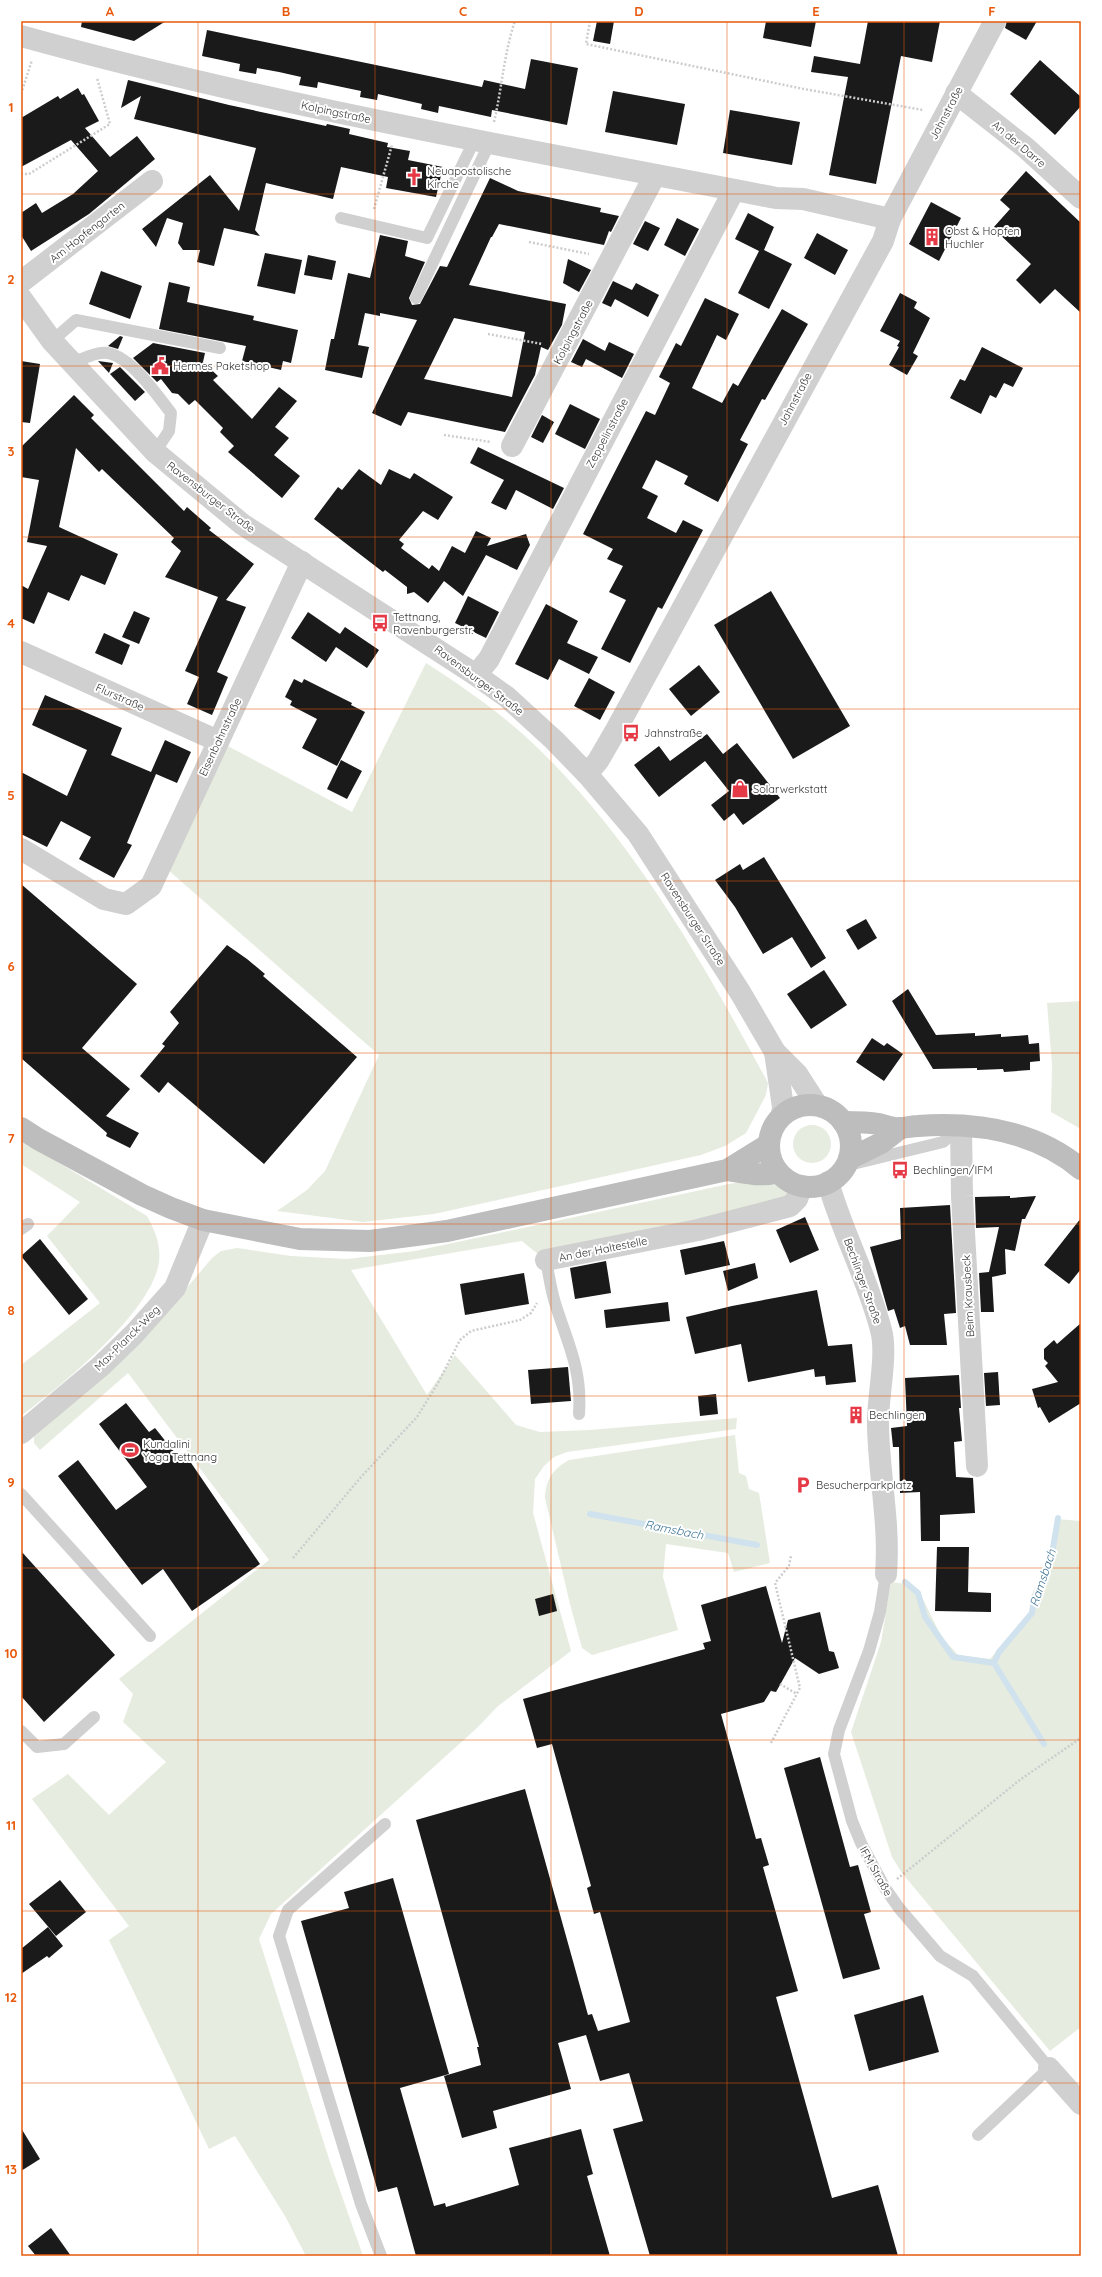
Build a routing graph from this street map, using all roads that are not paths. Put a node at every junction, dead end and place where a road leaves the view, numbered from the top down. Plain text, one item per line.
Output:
1 (995, 21) edge
2 (30, 39) edge
3 (956, 93) junction
4 (482, 142) junction
5 (655, 175) junction
6 (152, 181) dead end
7 (734, 190) junction
8 (1081, 198) edge
9 (341, 218) dead end
10 (890, 219) junction
11 (21, 282) edge
12 (416, 298) dead end
13 (23, 305) edge
14 (52, 341) junction
15 (220, 348) dead end
16 (72, 363) junction
17 (512, 446) road end
18 (155, 452) junction
19 (302, 562) junction
20 (21, 652) edge
21 (476, 675) junction
22 (218, 741) junction
23 (587, 774) junction
24 (21, 849) edge
25 (775, 1052) junction
26 (817, 1105) junction
27 (782, 1116) junction
28 (843, 1122) junction
29 (962, 1126) junction
30 (21, 1128) edge
31 (899, 1129) junction
32 (769, 1144) junction
33 (847, 1163) junction
34 (1079, 1164) edge
35 (727, 1170) junction
36 (778, 1172) junction
37 (828, 1182) junction
38 (802, 1186) junction
39 (203, 1220) junction
40 (546, 1260) joint
41 (579, 1414) dead end
42 (21, 1433) edge
43 (977, 1466) dead end
44 (21, 1494) edge
45 (886, 1574) joint
46 (150, 1636) dead end
47 (94, 1718) dead end
48 (21, 1731) edge
49 (385, 1824) dead end
50 (1049, 2068) junction
51 (1081, 2104) edge
52 (978, 2135) dead end
53 (381, 2256) edge

1 - 3 street, Jahnstraße
2 - 4 street, Kolpingstraße
3 - 8 street, An der Darre
3 - 10 street, Jahnstraße
4 - 5 street, Kolpingstraße
4 - 9 lane
4 - 12 lane
5 - 7 street, Kolpingstraße
5 - 17 street, Kolpingstraße
6 - 11 street, Am Hopfengarten
7 - 10 street, Kolpingstraße
7 - 21 street, Zeppelinstraße
10 - 23 street, Jahnstraße
13 - 14 street, Ravensburger Straße
14 - 15 lane
14 - 16 street, Ravensburger Straße
16 - 18 street, Ravensburger Straße
16 - 18 lane
18 - 19 street, Ravensburger Straße
19 - 21 street, Ravensburger Straße
19 - 22 street, Eisenbahnstraße
20 - 22 street, Flurstraße
21 - 23 street, Ravensburger Straße
22 - 24 street, Eisenbahnstraße
23 - 25 street, Ravensburger Straße
25 - 26 street, Ravensburger Straße
25 - 27 street, Ravensburger Straße
26 - 27 main road
26 - 28 main road
27 - 32 main road
28 - 31 main road
28 - 33 main road
29 - 31 main road
29 - 33 lane
29 - 34 main road
29 - 43 street, Beim Krausbeck
30 - 39 main road
31 - 33 main road
32 - 35 main road
32 - 36 main road
33 - 37 main road
35 - 36 main road
35 - 39 main road
36 - 38 main road
37 - 38 main road
37 - 45 street, Bechlinger Straße
38 - 40 street, An der Haltestelle
39 - 42 street, Max-Planck-Weg
40 - 41 lane, An der Haltestelle
44 - 46 lane
45 - 50 lane, IFM Straße
47 - 48 lane
49 - 53 lane
50 - 51 street, IFM Straße
50 - 52 lane

